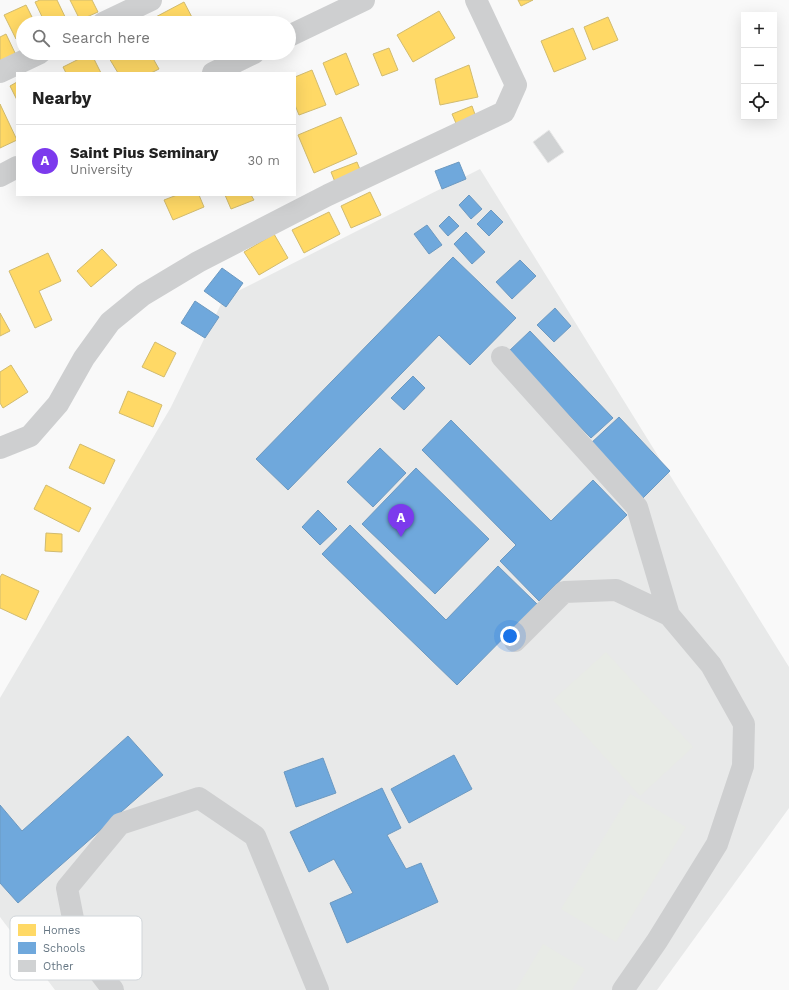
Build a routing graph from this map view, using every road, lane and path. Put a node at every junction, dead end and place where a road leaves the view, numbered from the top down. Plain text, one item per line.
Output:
1 (151, 0) edge
2 (364, 0) edge
3 (476, 0) edge
4 (118, 16) edge
5 (296, 33) edge
6 (25, 60) edge
7 (240, 60) edge
8 (0, 72) edge
9 (215, 72) edge
10 (16, 168) edge
11 (0, 176) edge
12 (502, 357) dead end
13 (0, 448) edge
14 (669, 615) junction
15 (515, 641) dead end
16 (72, 916) edge
17 (105, 980) edge
18 (113, 990) edge
19 (318, 990) edge
20 (623, 990) edge

1 - 4 street
2 - 5 street
3 - 13 street
6 - 8 street
7 - 9 street
10 - 11 street
12 - 14 street
14 - 15 street
14 - 20 street
16 - 19 street
17 - 18 street

